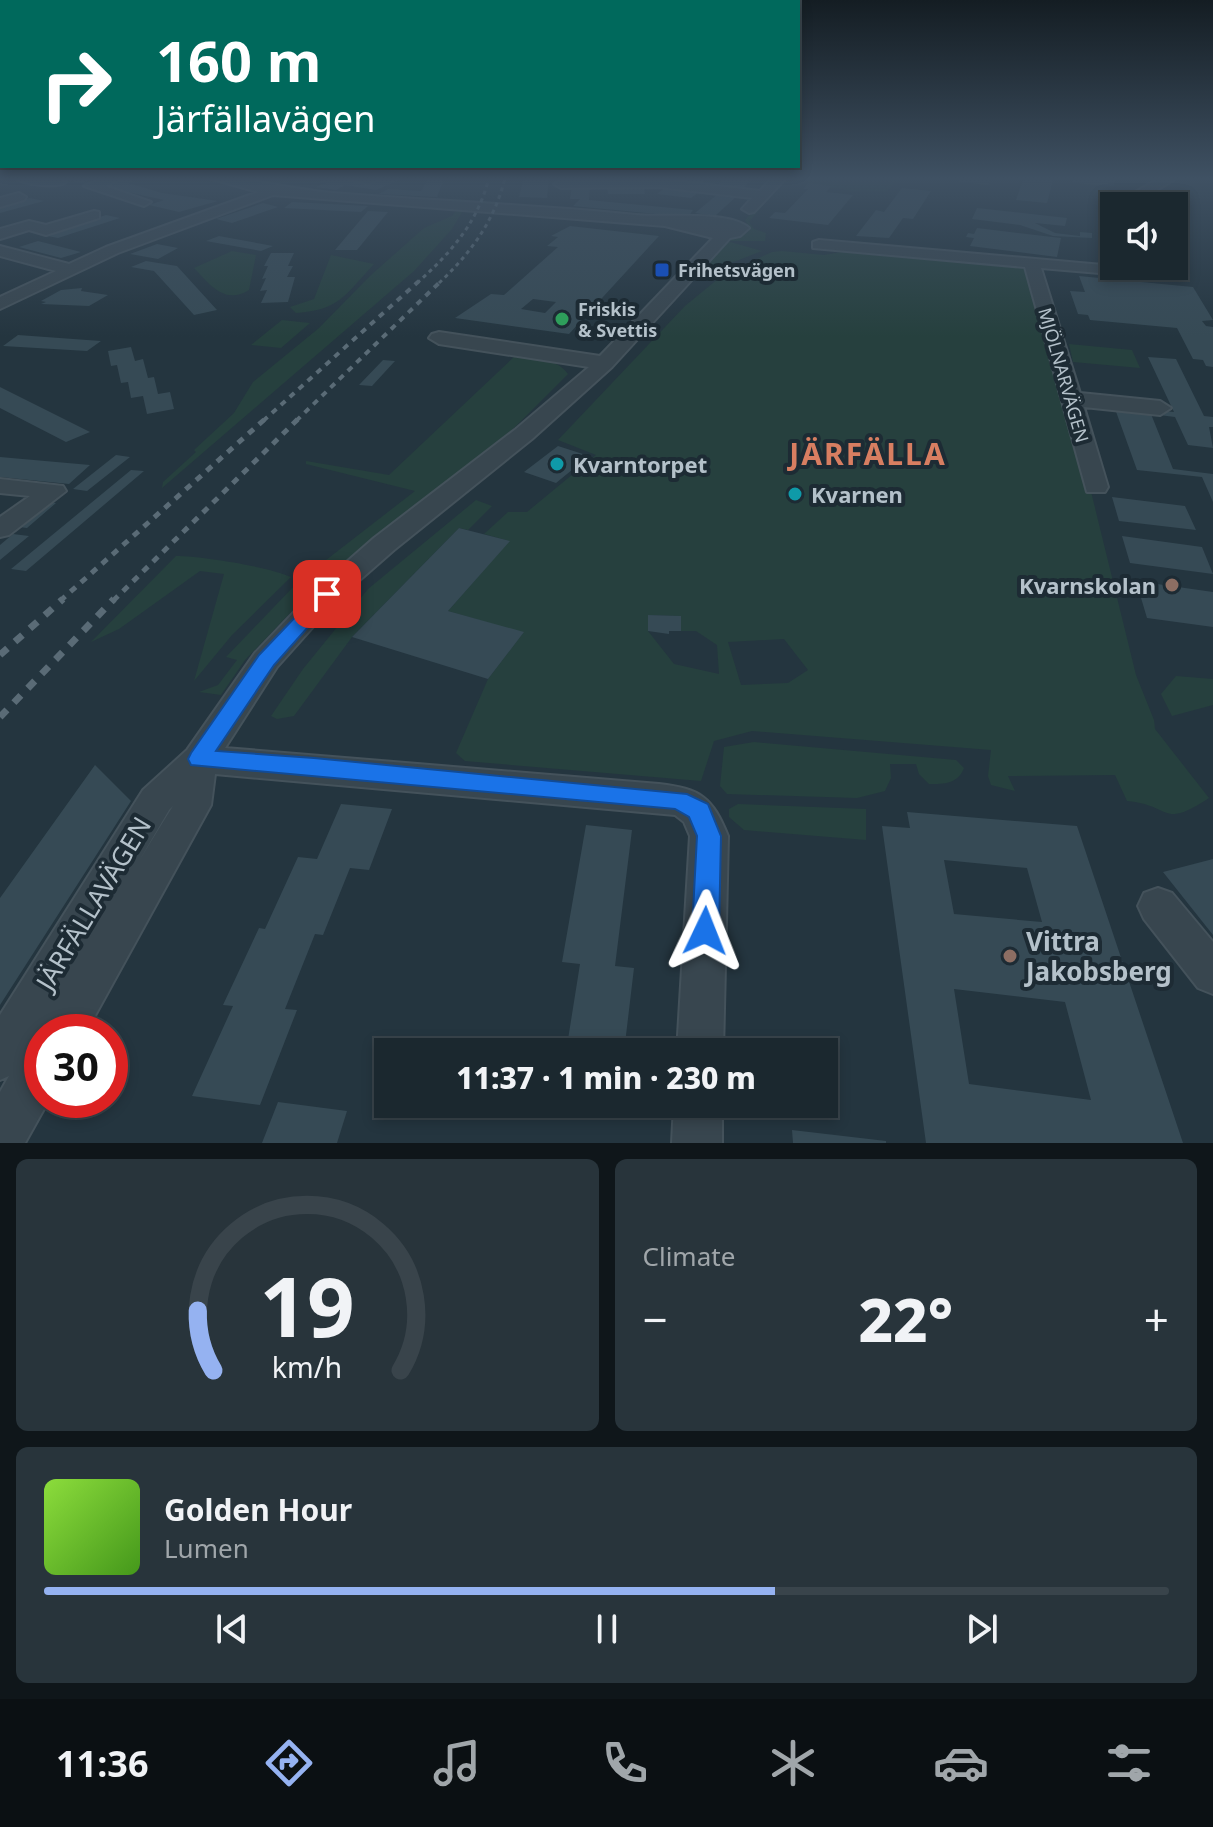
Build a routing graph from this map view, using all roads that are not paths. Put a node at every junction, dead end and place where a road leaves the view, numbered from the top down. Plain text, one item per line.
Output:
1 (22, 230) edge
2 (170, 230) edge
3 (715, 230) edge
4 (819, 245) dead end
5 (0, 247) edge
6 (1032, 264) junction
7 (68, 269) junction
8 (1100, 269) edge
9 (0, 304) edge
10 (439, 338) dead end
11 (597, 362) junction
12 (1071, 399) junction
13 (1160, 408) dead end
14 (0, 486) edge
15 (1096, 487) dead end
16 (0, 529) edge
17 (199, 759) junction
18 (1158, 906) dead end
19 (1213, 974) edge
20 (71, 1014) edge
21 (701, 1038) edge
22 (0, 1057) edge
23 (24, 1097) edge
24 (698, 1118) edge
25 (0, 1138) edge
26 (697, 1143) edge

1 - 5 street
2 - 7 street
3 - 11 street, JÄRFÄLLAVÄGEN
4 - 6 street
5 - 7 street
6 - 8 street
6 - 12 street, MJÖLNARVÄGEN
7 - 9 street
10 - 11 street
11 - 17 street, JÄRFÄLLAVÄGEN
12 - 13 street
12 - 15 street, MJÖLNARVÄGEN
14 - 16 street
17 - 20 street, JÄRFÄLLAVÄGEN
17 - 21 street
17 - 22 street, JÄRFÄLLAVÄGEN
18 - 19 street
23 - 25 street
24 - 26 street

